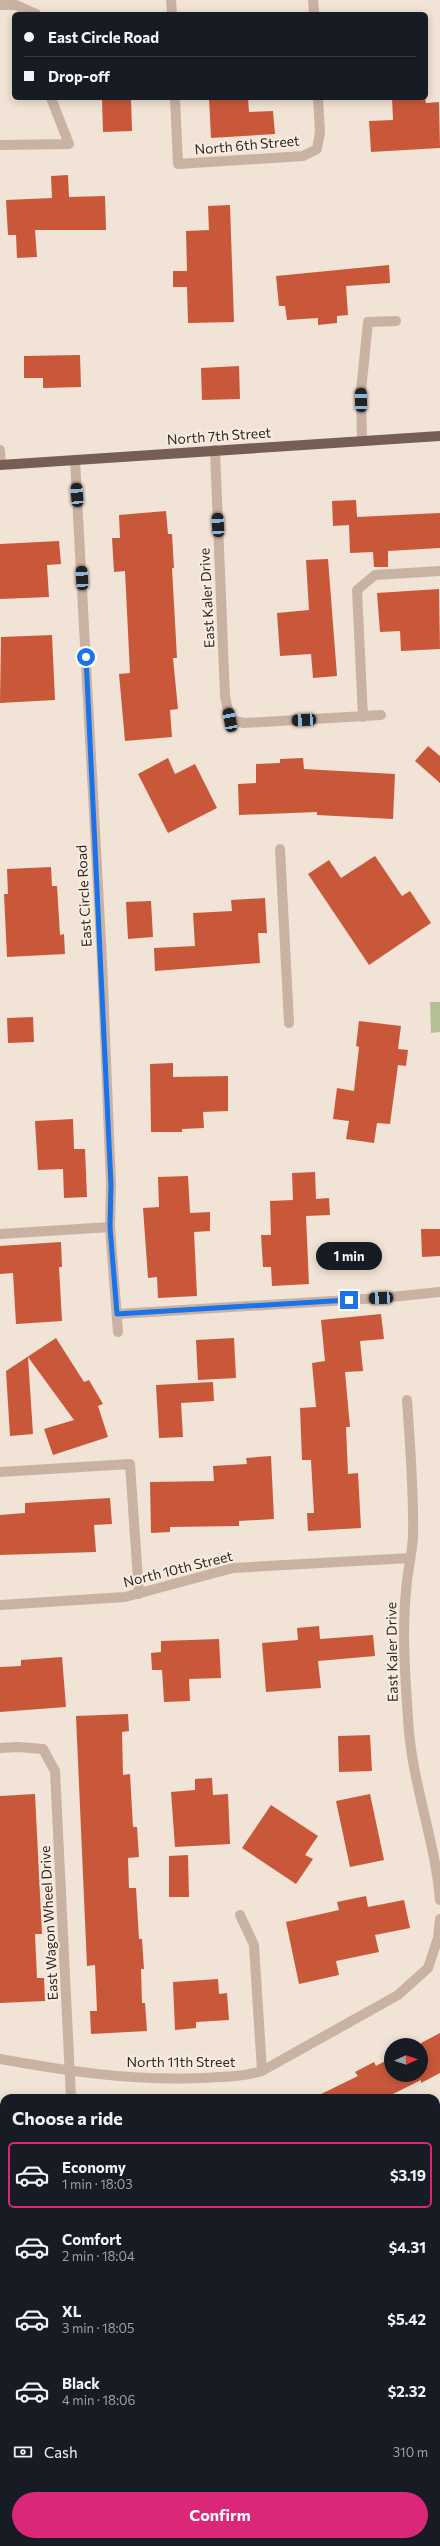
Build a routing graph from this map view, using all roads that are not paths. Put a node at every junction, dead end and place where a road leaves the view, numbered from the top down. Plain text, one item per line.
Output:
1 (171, 0) edge
2 (313, 0) edge
3 (0, 5) edge
4 (32, 12) edge
5 (172, 12) edge
6 (314, 12) edge
7 (52, 100) edge
8 (175, 100) edge
9 (318, 100) edge
10 (0, 145) edge
11 (396, 321) dead end
12 (440, 436) edge
13 (362, 441) junction
14 (0, 450) edge
15 (215, 450) junction
16 (75, 460) junction
17 (1, 465) edge
18 (440, 571) edge
19 (381, 716) dead end
20 (363, 717) junction
21 (280, 849) dead end
22 (289, 1023) dead end
23 (110, 1227) junction
24 (0, 1234) edge
25 (440, 1292) edge
26 (117, 1314) junction
27 (118, 1332) dead end
28 (407, 1400) dead end
29 (0, 1472) edge
30 (410, 1558) junction
31 (139, 1594) junction
32 (0, 1605) edge
33 (0, 1748) edge
34 (440, 1900) edge
35 (240, 1915) dead end
36 (440, 1919) edge
37 (0, 2060) edge
38 (70, 2071) junction
39 (262, 2071) junction
40 (71, 2094) edge

1 - 5 street
2 - 6 street
3 - 4 street
7 - 10 street
8 - 9 street, North 6th Street
11 - 13 street
12 - 13 main road, North 7th Street
13 - 15 main road, North 7th Street
14 - 17 street
15 - 16 main road, North 7th Street
15 - 20 street, East Kaler Drive
16 - 17 main road, North 7th Street
16 - 23 street, East Circle Road
18 - 20 street
19 - 20 street
21 - 22 street
23 - 24 street
23 - 26 street, East Circle Road
25 - 26 street
26 - 27 street, East Circle Road
28 - 30 street, East Kaler Drive
29 - 31 street
30 - 31 street, North 10th Street
30 - 34 street, East Kaler Drive
31 - 32 street, North 10th Street
33 - 38 street, East Wagon Wheel Drive
35 - 39 street
36 - 39 street, North 11th Street
37 - 38 street, North 11th Street
38 - 39 street, North 11th Street
38 - 40 street, East Wagon Wheel Drive

